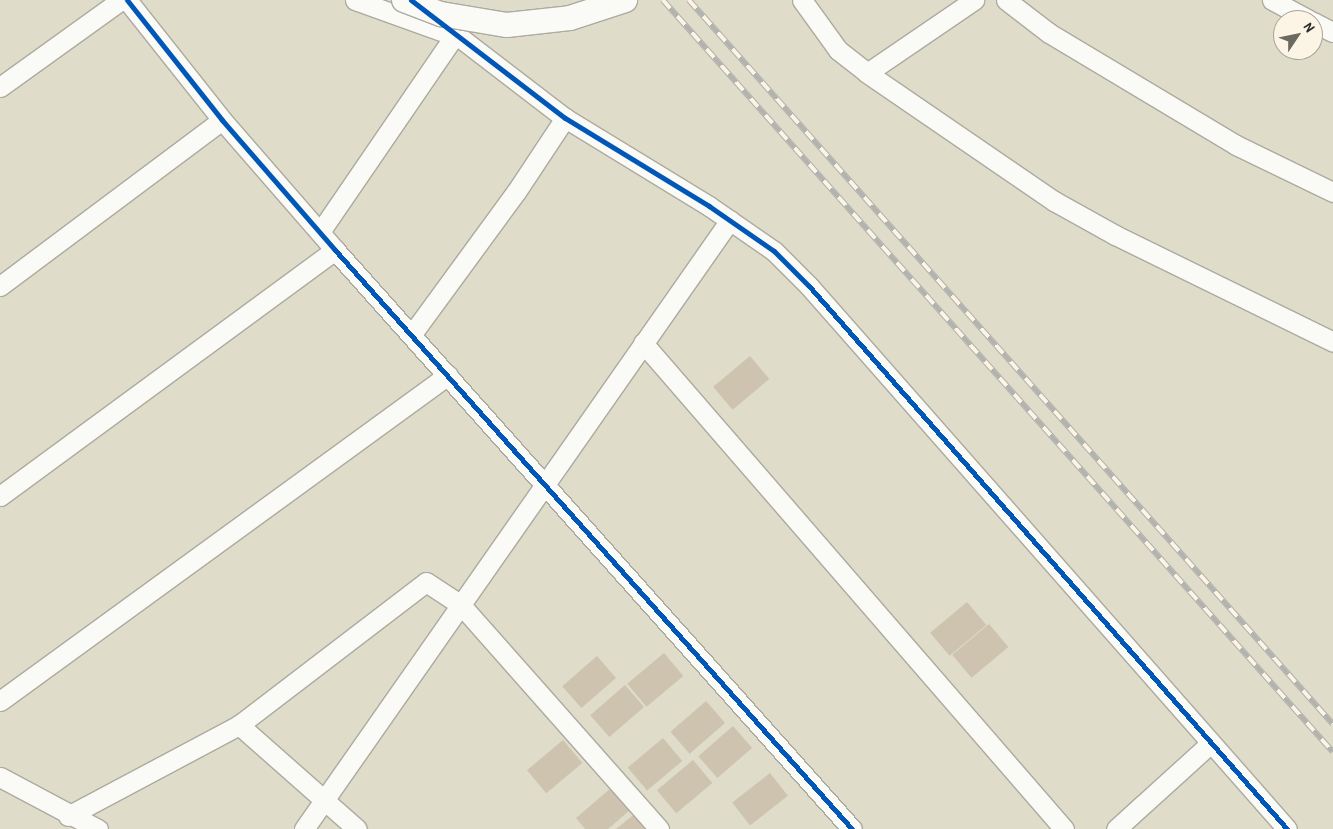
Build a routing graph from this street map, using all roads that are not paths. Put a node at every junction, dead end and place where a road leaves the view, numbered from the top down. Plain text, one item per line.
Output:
1 (121, 0) edge
2 (127, 0) edge
3 (355, 0) edge
4 (404, 0) edge
5 (411, 0) edge
6 (625, 0) edge
7 (802, 0) edge
8 (974, 0) edge
9 (1006, 0) edge
10 (1272, 0) edge
11 (1290, 10) edge
12 (454, 36) junction
13 (867, 73) junction
14 (0, 87) edge
15 (565, 118) junction
16 (222, 120) junction
17 (1333, 192) edge
18 (730, 220) junction
19 (320, 232) junction
20 (335, 250) junction
21 (0, 286) edge
22 (412, 334) junction
23 (1333, 342) edge
24 (643, 343) junction
25 (448, 375) junction
26 (544, 486) junction
27 (0, 496) edge
28 (461, 605) junction
29 (0, 700) edge
30 (239, 725) junction
31 (1211, 743) junction
32 (0, 777) edge
33 (324, 801) junction
34 (68, 816) junction
35 (98, 829) edge
36 (304, 829) edge
37 (357, 829) edge
38 (659, 829) edge
39 (852, 829) edge
40 (1064, 829) edge
41 (1116, 829) edge
42 (1287, 829) edge

1 - 14 street
2 - 16 street
3 - 12 street
4 - 6 street, bridge
5 - 12 street
7 - 13 street
8 - 13 street
9 - 17 street
10 - 11 street
12 - 15 street
12 - 19 street
13 - 23 street
15 - 18 street
15 - 22 street
16 - 19 street
16 - 21 street
18 - 24 street
18 - 31 street
19 - 20 street
20 - 22 street
20 - 27 street
22 - 25 street
24 - 26 street
24 - 40 street
25 - 26 street
25 - 29 street
26 - 28 street
26 - 39 street
28 - 30 street
28 - 33 street
28 - 38 street
30 - 33 street
30 - 34 street
31 - 41 street
31 - 42 street
32 - 34 street
33 - 36 street
33 - 37 street
34 - 35 street

